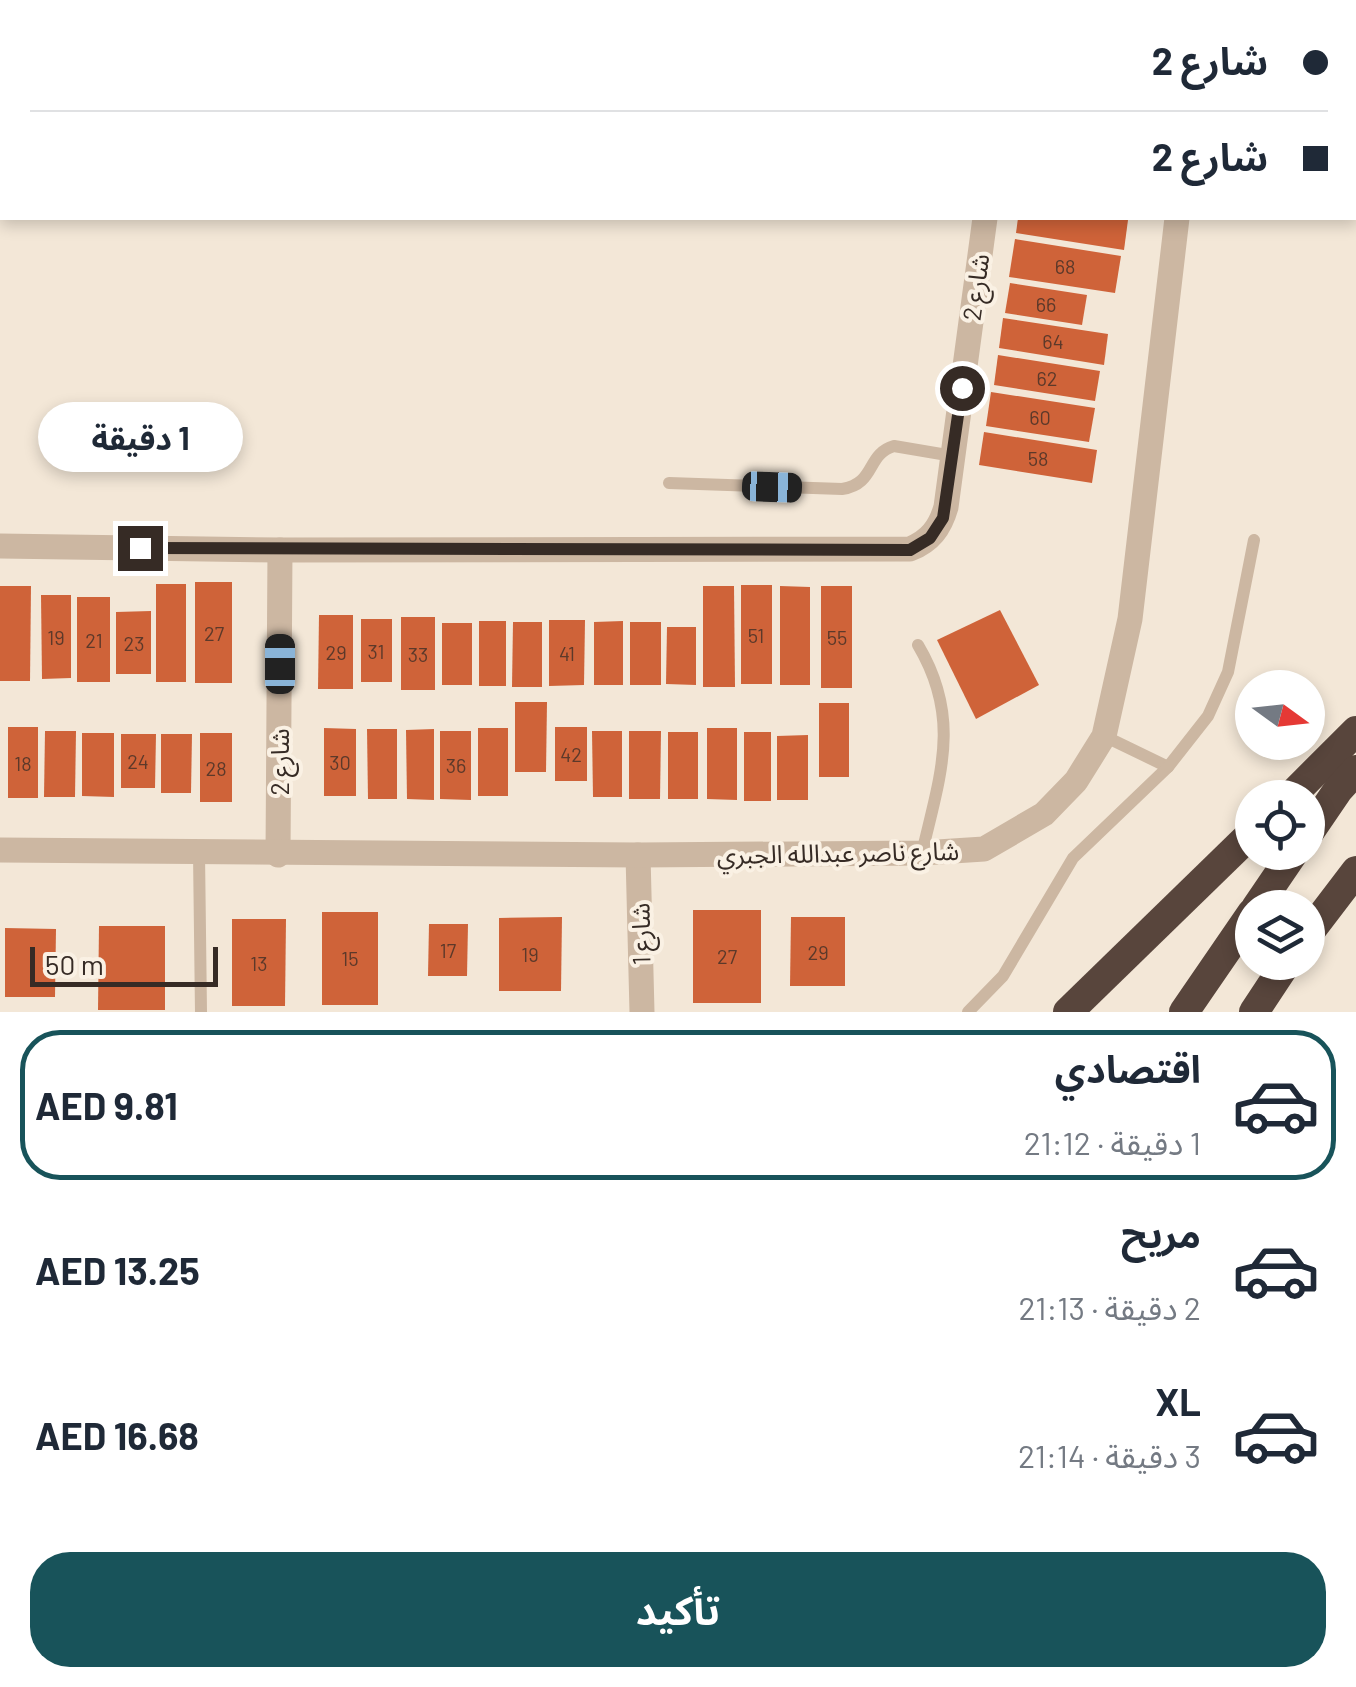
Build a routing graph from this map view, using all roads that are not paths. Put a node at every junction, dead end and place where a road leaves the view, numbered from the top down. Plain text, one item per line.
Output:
1 (985, 220) edge
2 (1176, 220) edge
3 (953, 456) junction
4 (669, 484) dead end
5 (1254, 540) dead end
6 (0, 546) edge
7 (280, 550) junction
8 (918, 645) dead end
9 (1356, 732) edge
10 (1104, 736) junction
11 (1168, 767) junction
12 (1356, 770) edge
13 (1307, 780) edge
14 (1325, 811) edge
15 (0, 850) edge
16 (1235, 850) edge
17 (199, 853) junction
18 (922, 853) junction
19 (278, 854) junction
20 (638, 855) junction
21 (1356, 870) edge
22 (1325, 911) edge
23 (1235, 938) edge
24 (1275, 980) edge
25 (201, 1012) edge
26 (642, 1012) edge
27 (968, 1012) edge
28 (1068, 1012) edge
29 (1184, 1012) edge
30 (1254, 1012) edge

1 - 3 street, شارع 2
2 - 10 street, شارع ناصر عبدالله الجبري
3 - 4 lane
3 - 7 street, شارع 2
5 - 11 lane
6 - 7 street, شارع 2
7 - 19 street, شارع 2
8 - 18 lane
9 - 13 highway
10 - 11 lane
10 - 18 street, شارع ناصر عبدالله الجبري
11 - 27 lane
12 - 14 highway
15 - 17 street, شارع ناصر عبدالله الجبري
16 - 28 highway
17 - 19 street, شارع ناصر عبدالله الجبري
17 - 25 lane
18 - 20 street, شارع ناصر عبدالله الجبري
19 - 20 street, شارع ناصر عبدالله الجبري
20 - 26 street, شارع 1
21 - 22 highway
23 - 29 highway
24 - 30 highway

